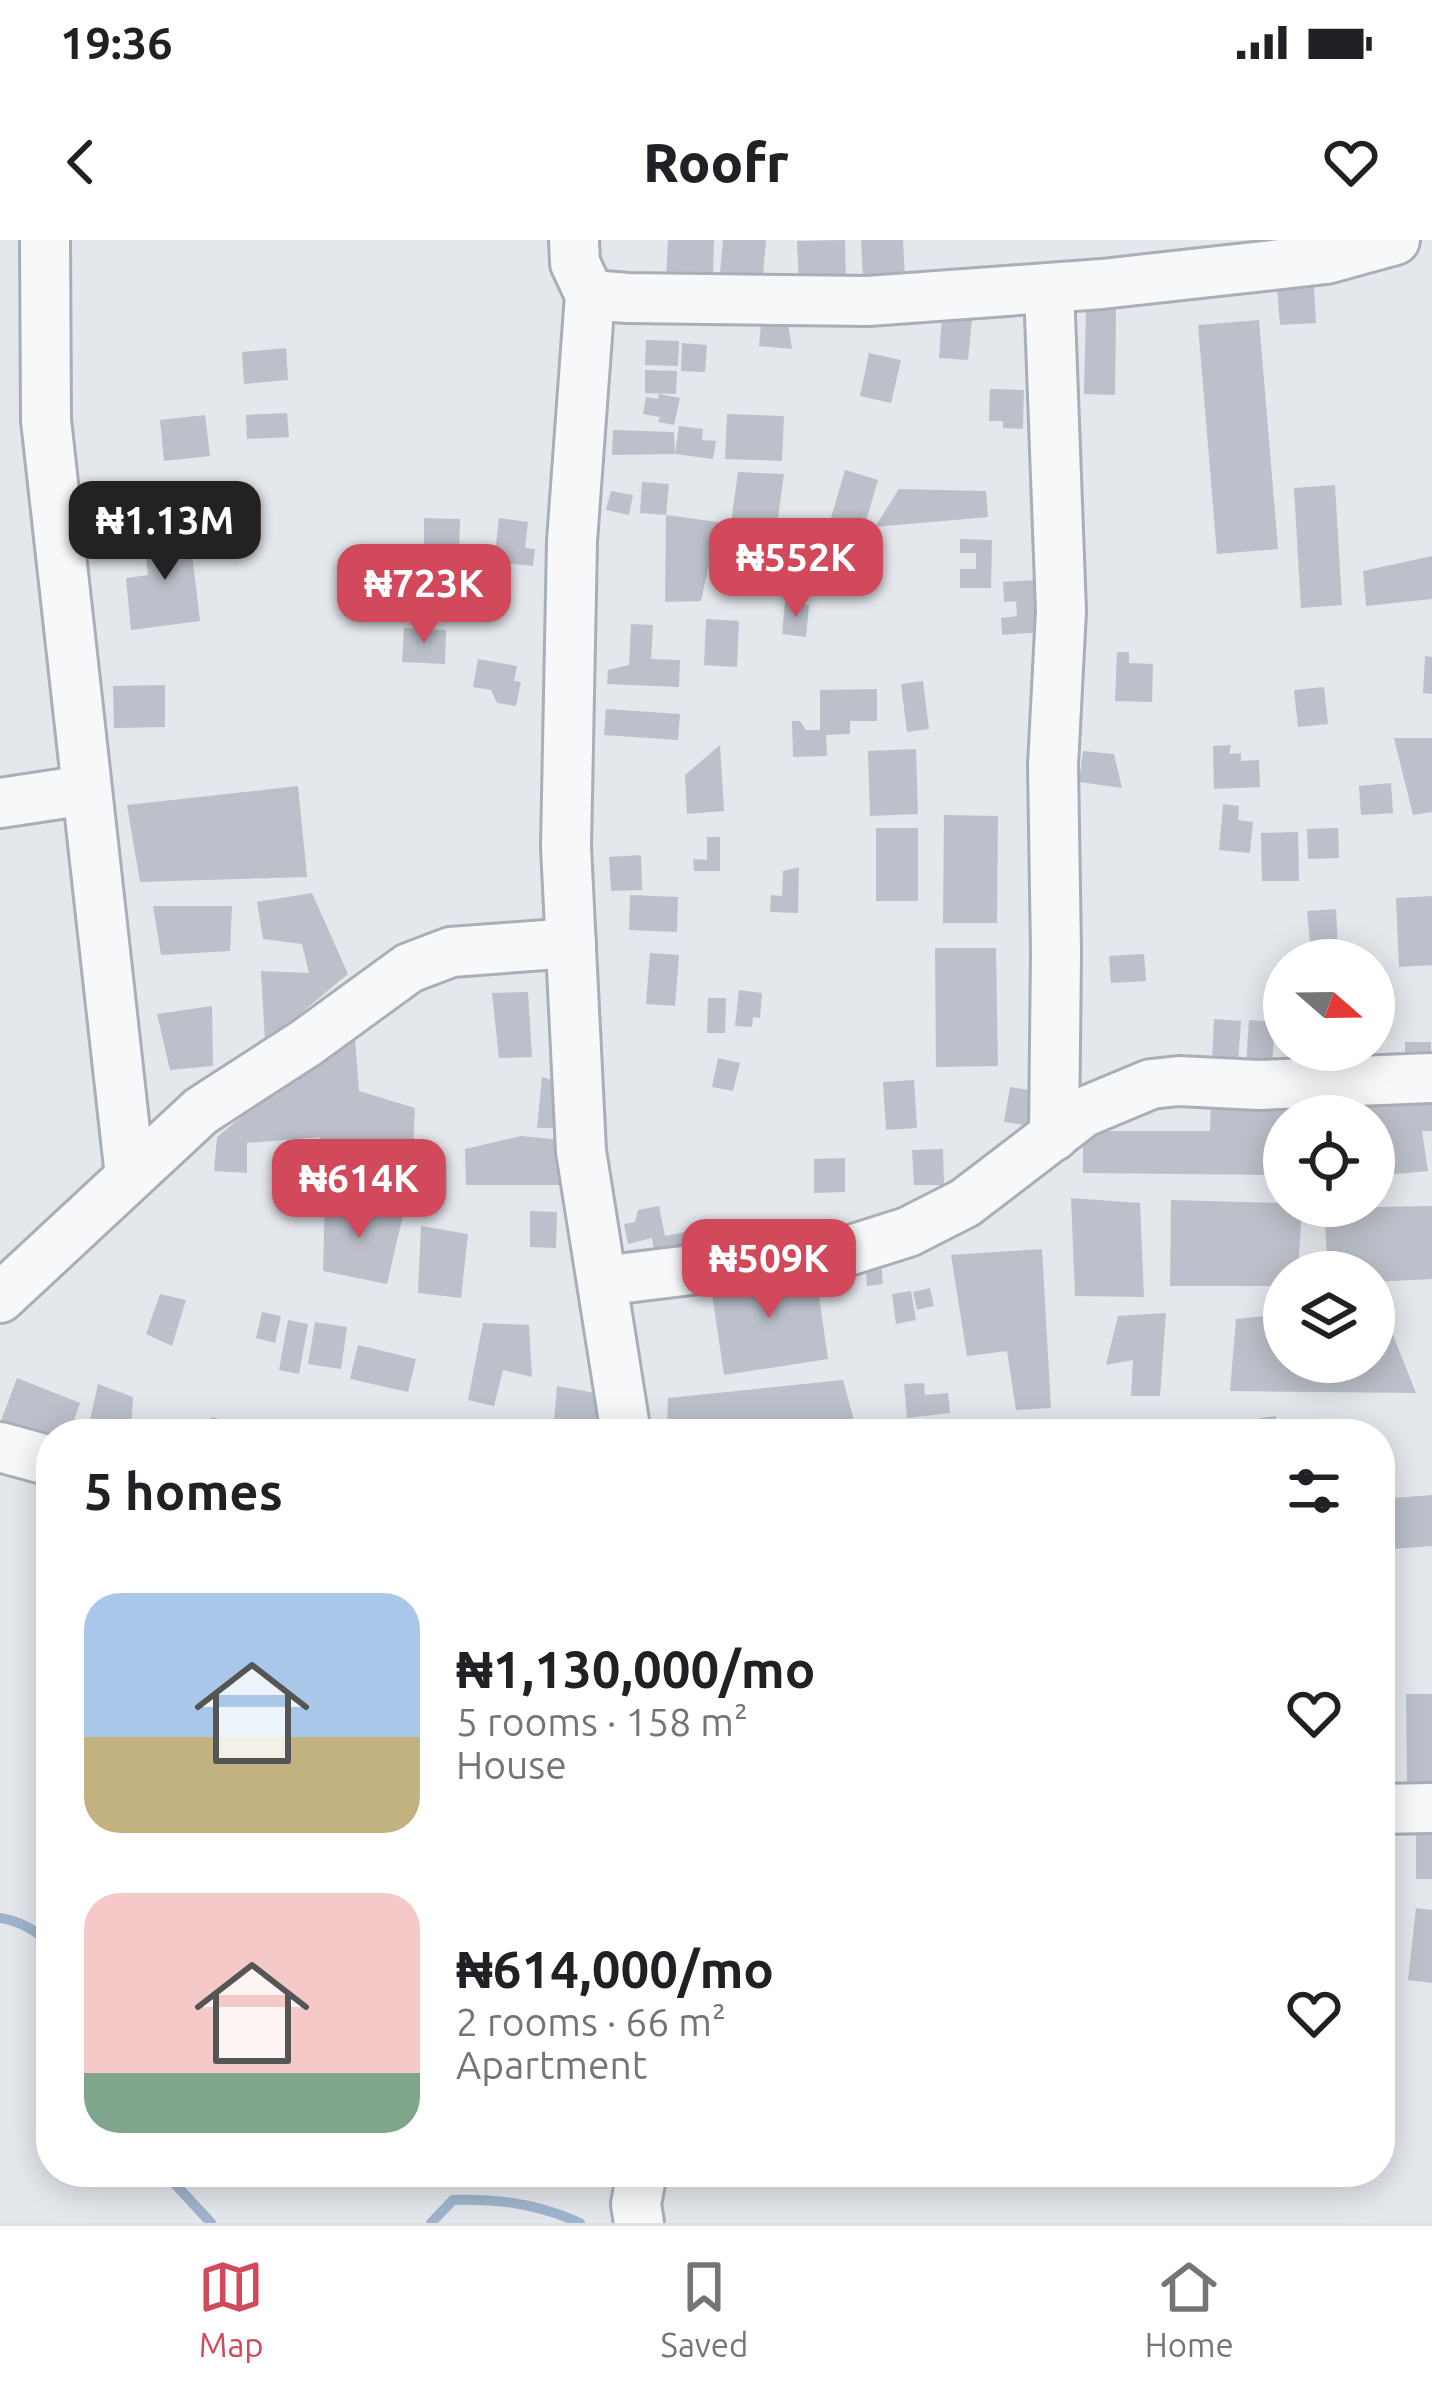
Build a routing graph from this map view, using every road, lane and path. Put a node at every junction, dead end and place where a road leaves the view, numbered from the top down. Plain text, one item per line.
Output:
1 (45, 240) edge
2 (574, 240) edge
3 (1395, 240) edge
4 (1049, 288) junction
5 (590, 295) junction
6 (86, 790) junction
7 (0, 802) edge
8 (571, 943) junction
9 (1432, 1078) edge
10 (1054, 1136) junction
11 (130, 1176) junction
12 (602, 1281) junction
13 (0, 1298) edge
14 (624, 1419) edge
15 (0, 1447) edge
16 (36, 1457) edge
17 (1432, 1808) edge
18 (1395, 1809) edge
19 (639, 2187) edge
20 (639, 2223) edge

1 - 6 street
2 - 5 street
3 - 4 street
4 - 5 street
4 - 10 street
5 - 8 street
6 - 7 street
6 - 11 street
8 - 11 street
8 - 12 street
9 - 10 street
10 - 12 street
11 - 13 street
12 - 14 street
15 - 16 street
17 - 18 street
19 - 20 street

